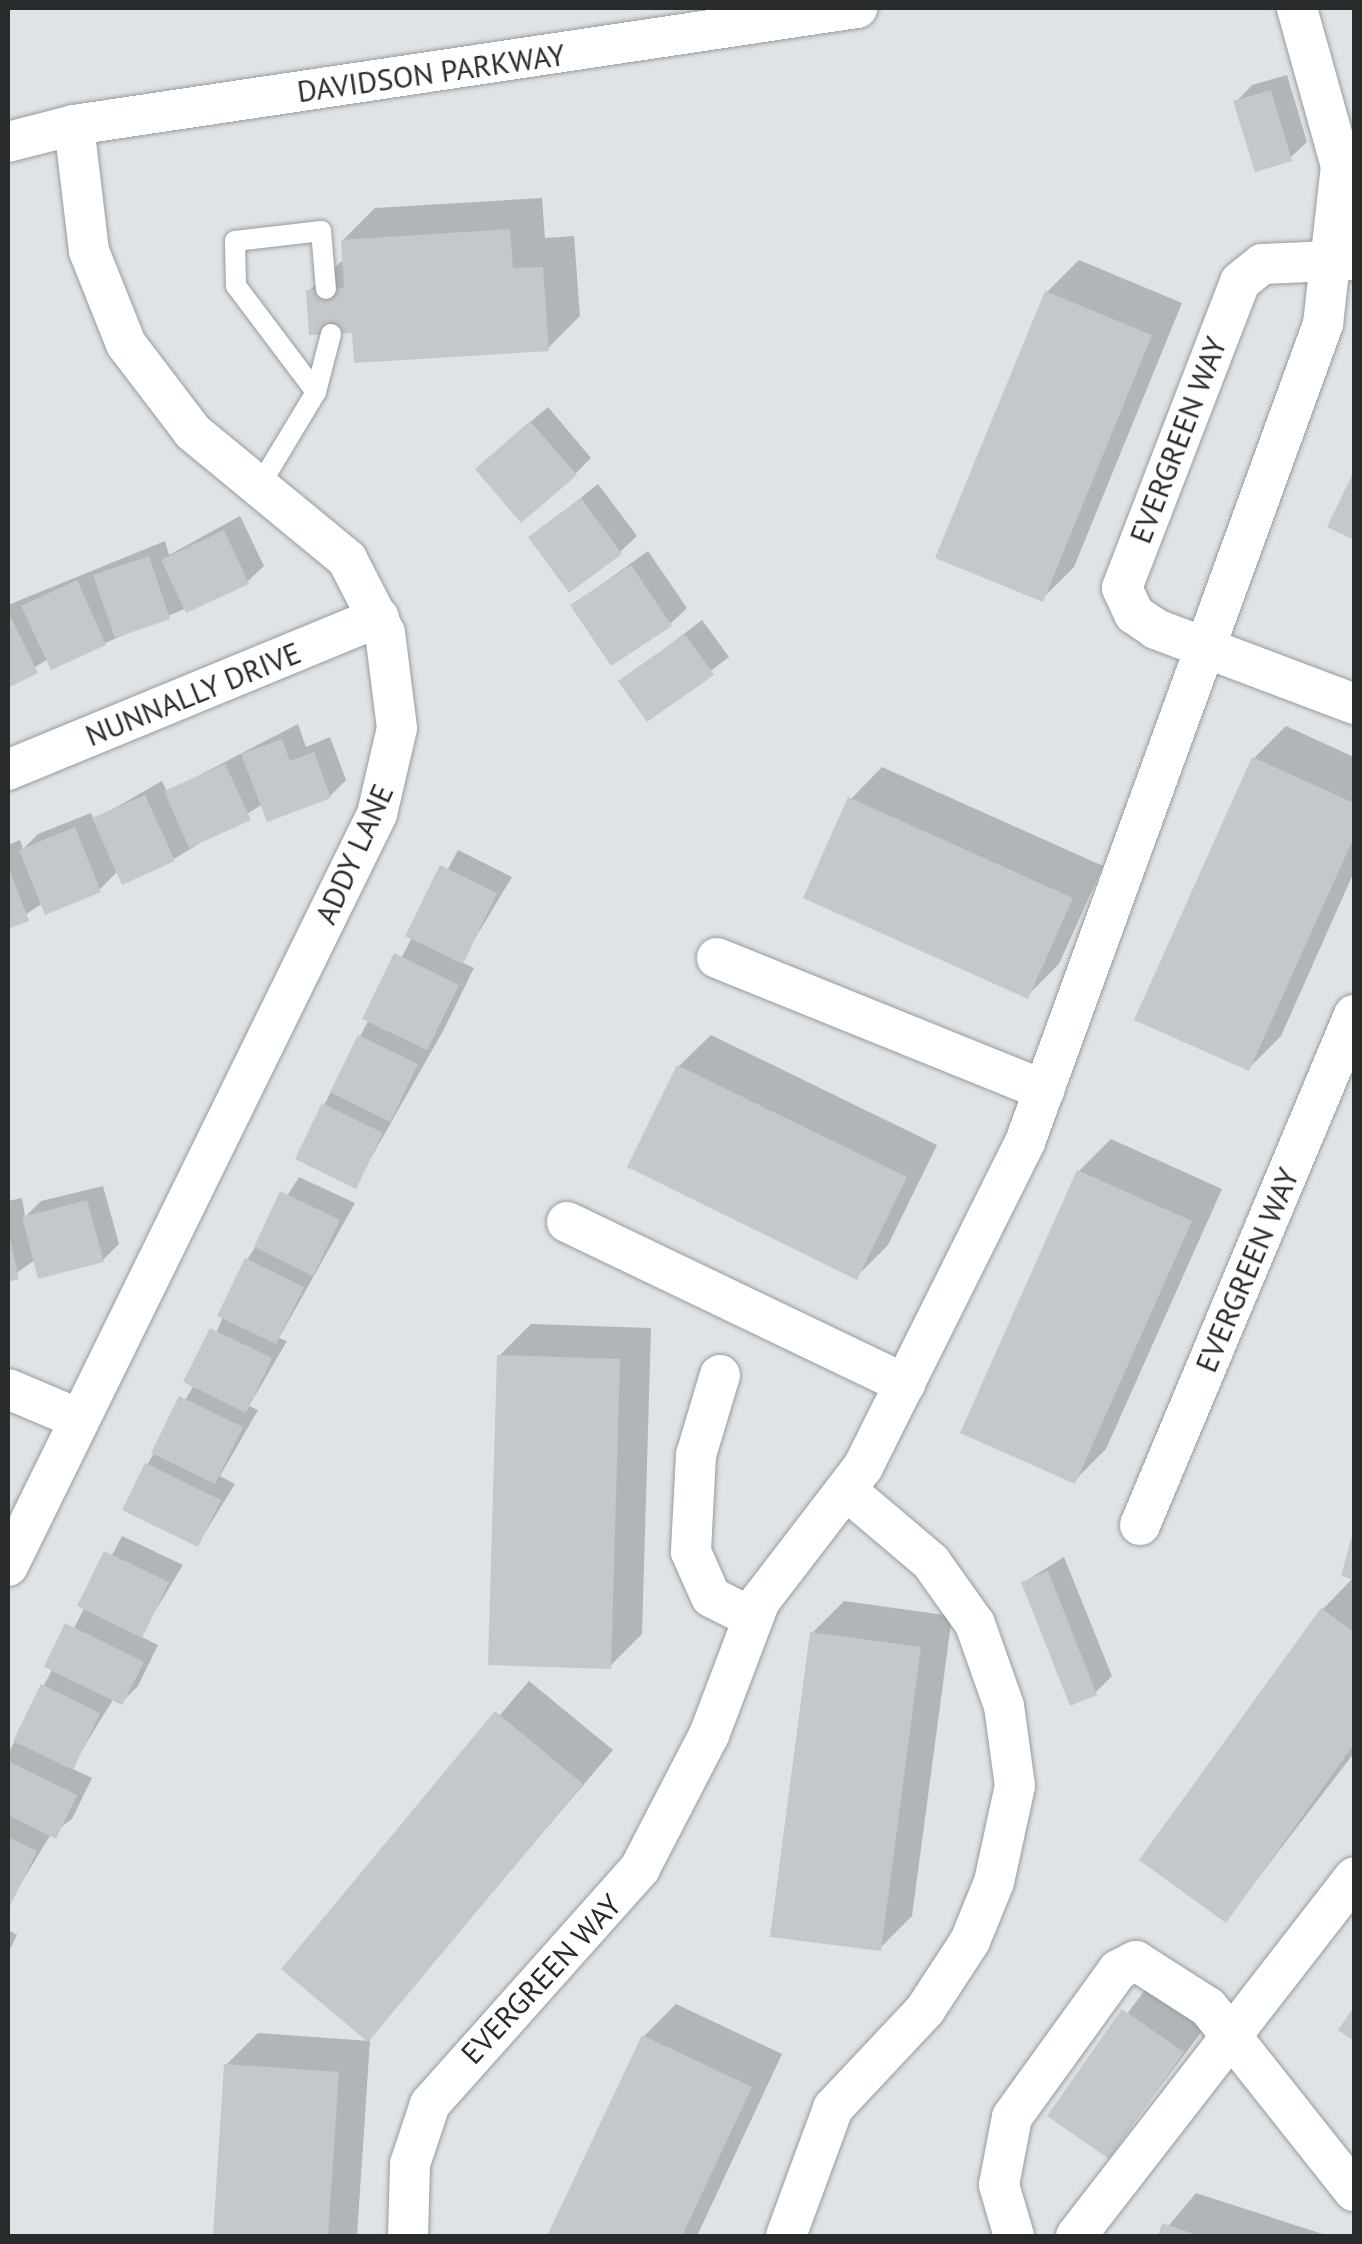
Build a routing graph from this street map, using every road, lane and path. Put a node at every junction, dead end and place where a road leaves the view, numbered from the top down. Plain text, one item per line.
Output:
1 (857, 8) edge
2 (1297, 8) edge
3 (74, 125) junction
4 (8, 142) edge
5 (1344, 259) edge
6 (326, 288) dead end
7 (331, 334) dead end
8 (316, 392) junction
9 (260, 485) junction
10 (379, 617) junction
11 (1208, 648) junction
12 (1354, 704) edge
13 (8, 770) edge
14 (716, 958) dead end
15 (1354, 1015) edge
16 (1044, 1090) junction
17 (567, 1222) dead end
18 (720, 1375) dead end
19 (905, 1384) junction
20 (8, 1389) edge
21 (79, 1419) junction
22 (846, 1490) junction
23 (1140, 1525) dead end
24 (8, 1566) edge
25 (753, 1618) junction
26 (1354, 1877) edge
27 (1232, 2035) junction
28 (1354, 2191) edge
29 (408, 2236) edge
30 (786, 2236) edge
31 (1014, 2236) edge
32 (1076, 2236) edge

1 - 3 street, DAVIDSON PARKWAY
2 - 5 street, EVERGREEN WAY
3 - 4 street, DAVIDSON PARKWAY
3 - 9 street, ADDY LANE
5 - 11 street, EVERGREEN WAY
5 - 11 street, EVERGREEN WAY
6 - 8 lane
7 - 8 lane
8 - 9 lane
9 - 10 street, ADDY LANE
10 - 13 street, NUNNALLY DRIVE
10 - 21 street, ADDY LANE
11 - 12 street, EVERGREEN WAY
11 - 16 street, EVERGREEN WAY
14 - 16 street
15 - 23 street, EVERGREEN WAY
16 - 19 street, EVERGREEN WAY
17 - 19 street
18 - 25 street
19 - 22 street, EVERGREEN WAY
20 - 21 street
21 - 24 street, ADDY LANE
22 - 25 street, EVERGREEN WAY
22 - 30 street
25 - 29 street, EVERGREEN WAY
26 - 27 street
27 - 28 street
27 - 31 street
27 - 32 street

